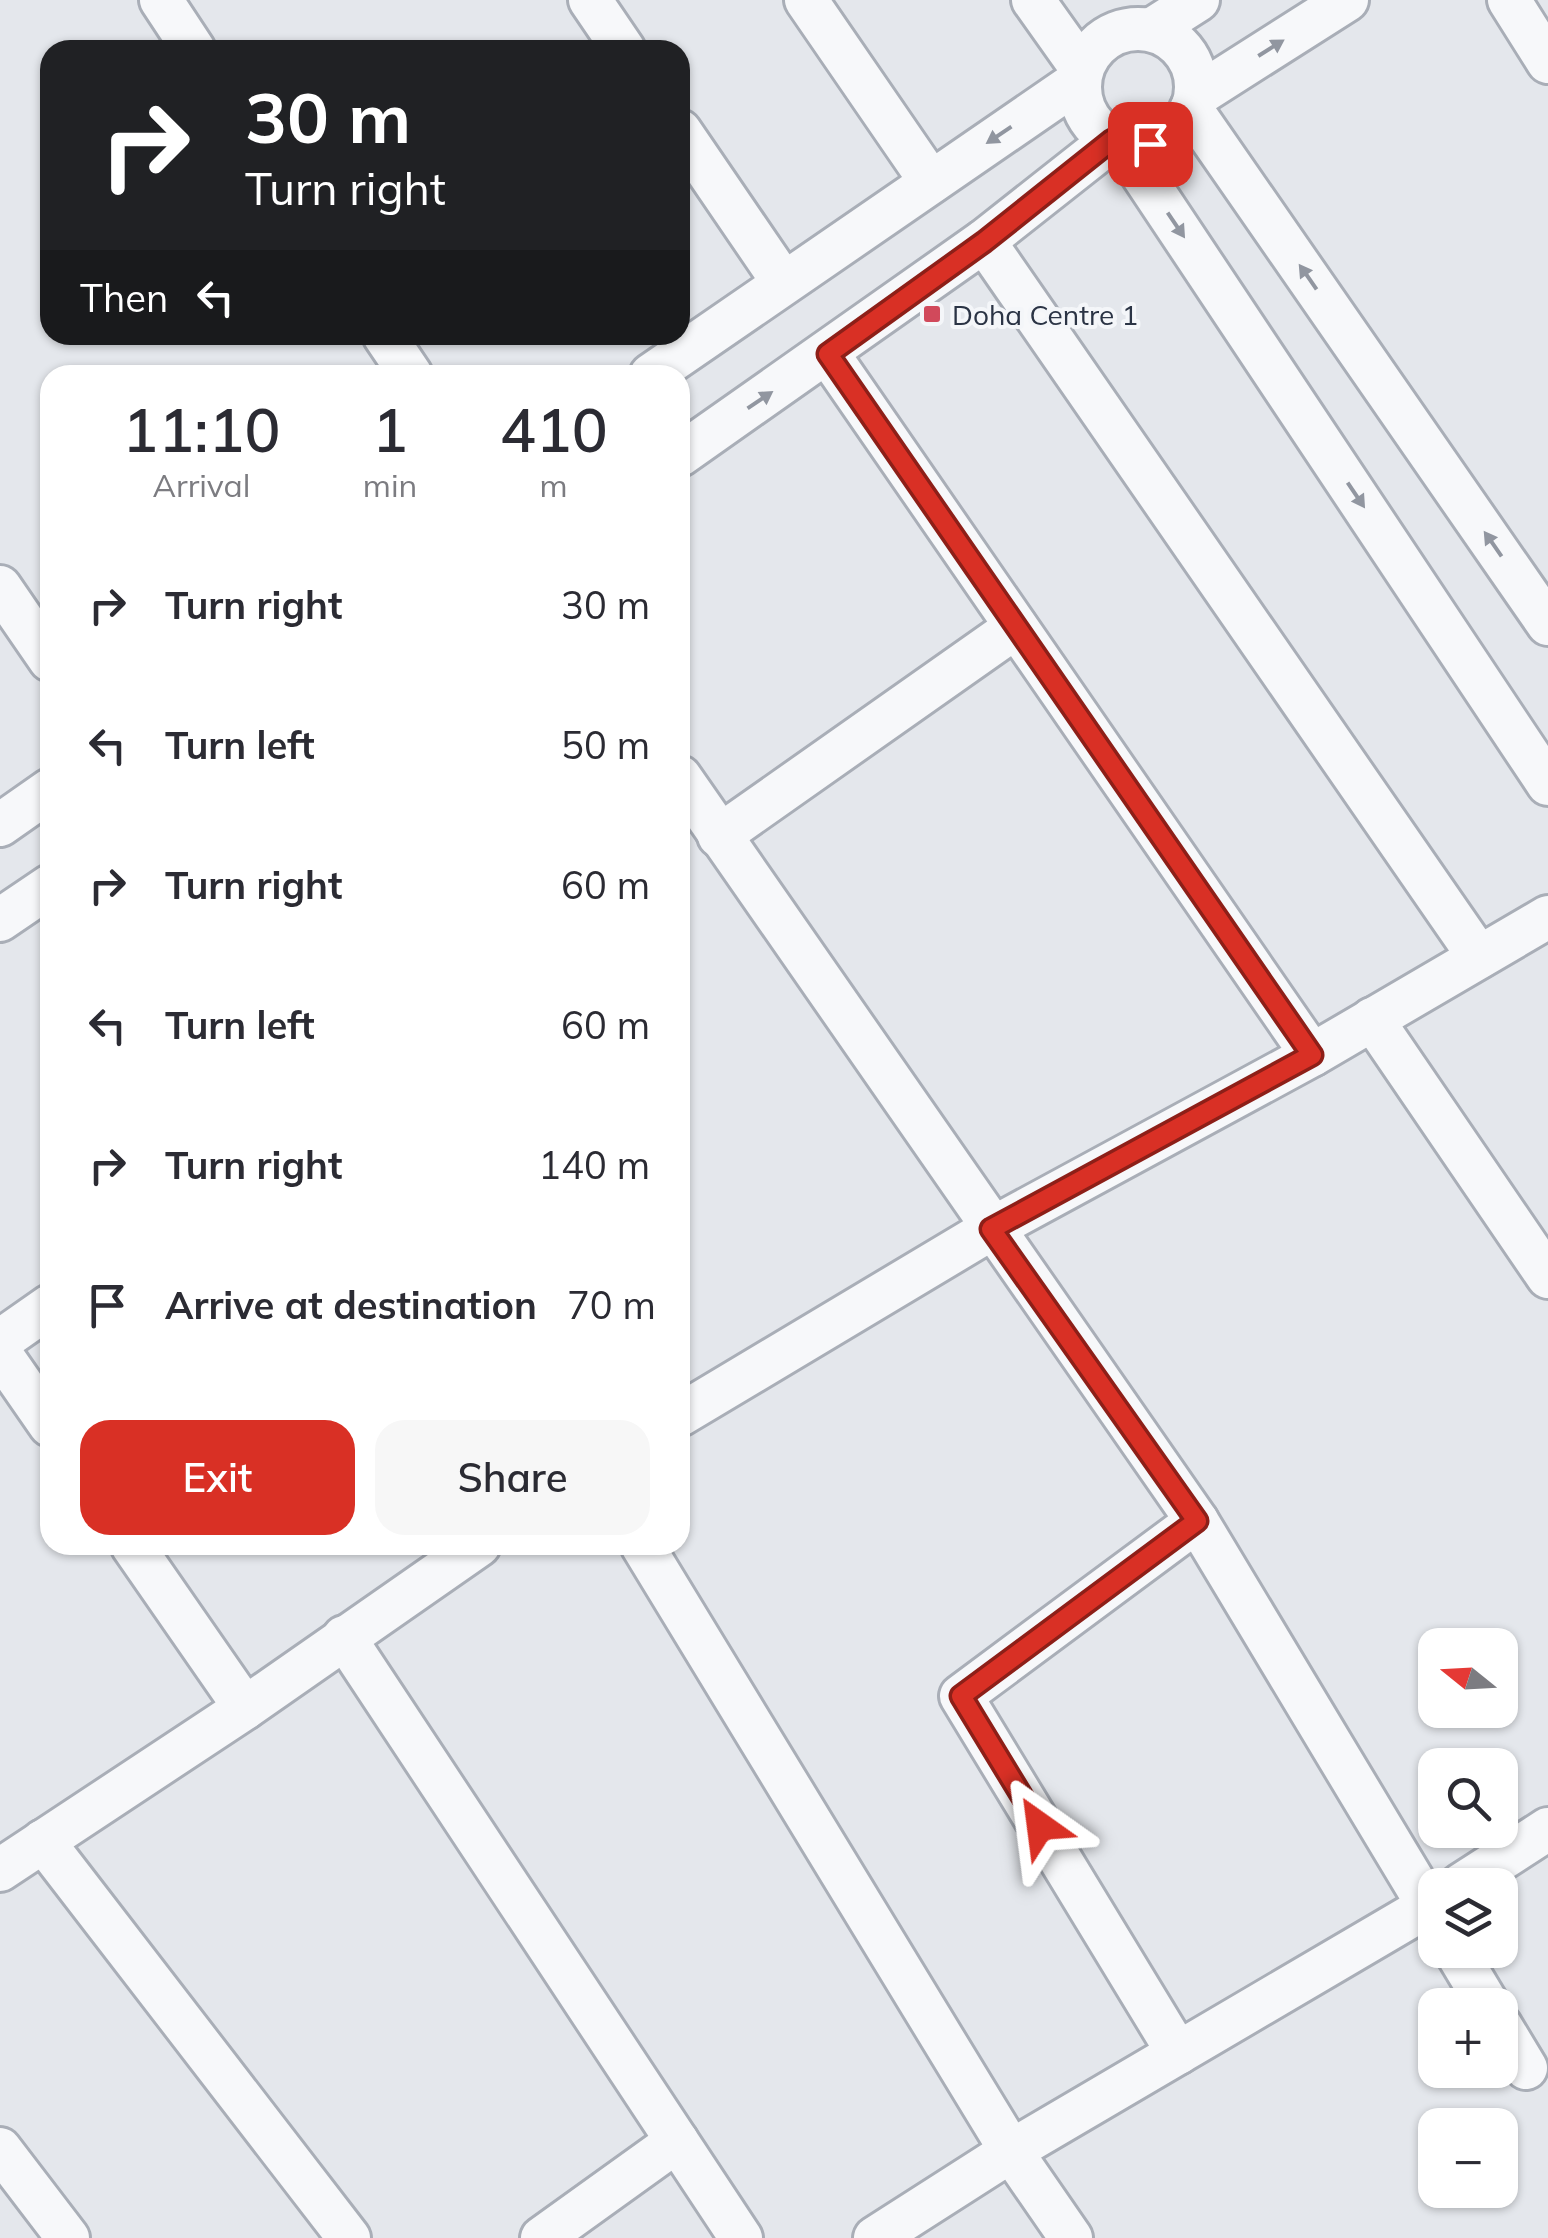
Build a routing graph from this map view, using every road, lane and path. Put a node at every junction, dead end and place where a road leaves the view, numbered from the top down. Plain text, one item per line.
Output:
1 (161, 0) edge
2 (590, 0) edge
3 (806, 0) edge
4 (1033, 0) edge
5 (1198, 0) edge
6 (1347, 0) edge
7 (1509, 0) edge
8 (1134, 19) edge
9 (187, 40) edge
10 (617, 40) edge
11 (1548, 62) edge
12 (1081, 74) junction
13 (1194, 102) junction
14 (1117, 142) junction
15 (690, 146) edge
16 (931, 182) junction
17 (984, 242) junction
18 (783, 282) junction
19 (828, 354) junction
20 (665, 365) edge
21 (690, 448) edge
22 (0, 587) edge
23 (1548, 624) edge
24 (1016, 627) junction
25 (40, 645) edge
26 (1548, 784) edge
27 (690, 793) edge
28 (40, 797) edge
29 (0, 825) edge
30 (719, 836) junction
31 (40, 893) edge
32 (1548, 917) edge
33 (0, 920) edge
34 (1479, 957) junction
35 (1372, 1019) junction
36 (1312, 1055) junction
37 (991, 1229) junction
38 (1548, 1277) edge
39 (40, 1313) edge
40 (0, 1341) edge
41 (0, 1353) edge
42 (690, 1409) edge
43 (40, 1411) edge
44 (1197, 1521) junction
45 (139, 1555) edge
46 (464, 1555) edge
47 (648, 1555) edge
48 (344, 1637) junction
49 (244, 1708) junction
50 (1548, 1829) edge
51 (43, 1840) junction
52 (1418, 1868) edge
53 (1490, 1868) edge
54 (0, 1870) edge
55 (1418, 1915) edge
56 (1178, 2053) junction
57 (1518, 2055) edge
58 (1526, 2068) dead end
59 (677, 2140) junction
60 (0, 2149) edge
61 (1011, 2150) junction
62 (68, 2238) edge
63 (348, 2238) edge
64 (542, 2238) edge
65 (742, 2238) edge
66 (875, 2238) edge
67 (1071, 2238) edge

1 - 9 street
2 - 10 street
3 - 16 street
4 - 12 street
5 - 8 street
13 -> 6 street
7 - 11 street
8 - 12 street
8 - 13 street
12 - 14 street
12 -> 16 street
13 - 14 street
23 -> 13 street
14 - 17 street
14 -> 26 street
15 - 18 street
16 - 18 street
17 - 19 street
17 - 34 street
18 - 20 street
21 -> 19 street
19 - 24 street
22 - 25 street
24 - 30 street
24 - 36 street
27 - 30 street
28 - 29 street
30 - 37 street
31 - 33 street
32 - 34 street
34 - 35 street
35 - 36 street
35 - 38 street
36 - 37 street
37 - 42 street
37 - 44 street
39 - 40 street
41 - 43 street
44 - 52 street
44 - 56 street
45 - 49 street
46 - 48 street
47 - 61 street
48 - 49 street
48 - 59 street
49 - 51 street
50 - 53 street
51 - 54 street
51 - 63 street
55 - 56 street
56 - 61 street
57 - 58 street
59 - 64 street
59 - 65 street
60 - 62 street
61 - 66 street
61 - 67 street

